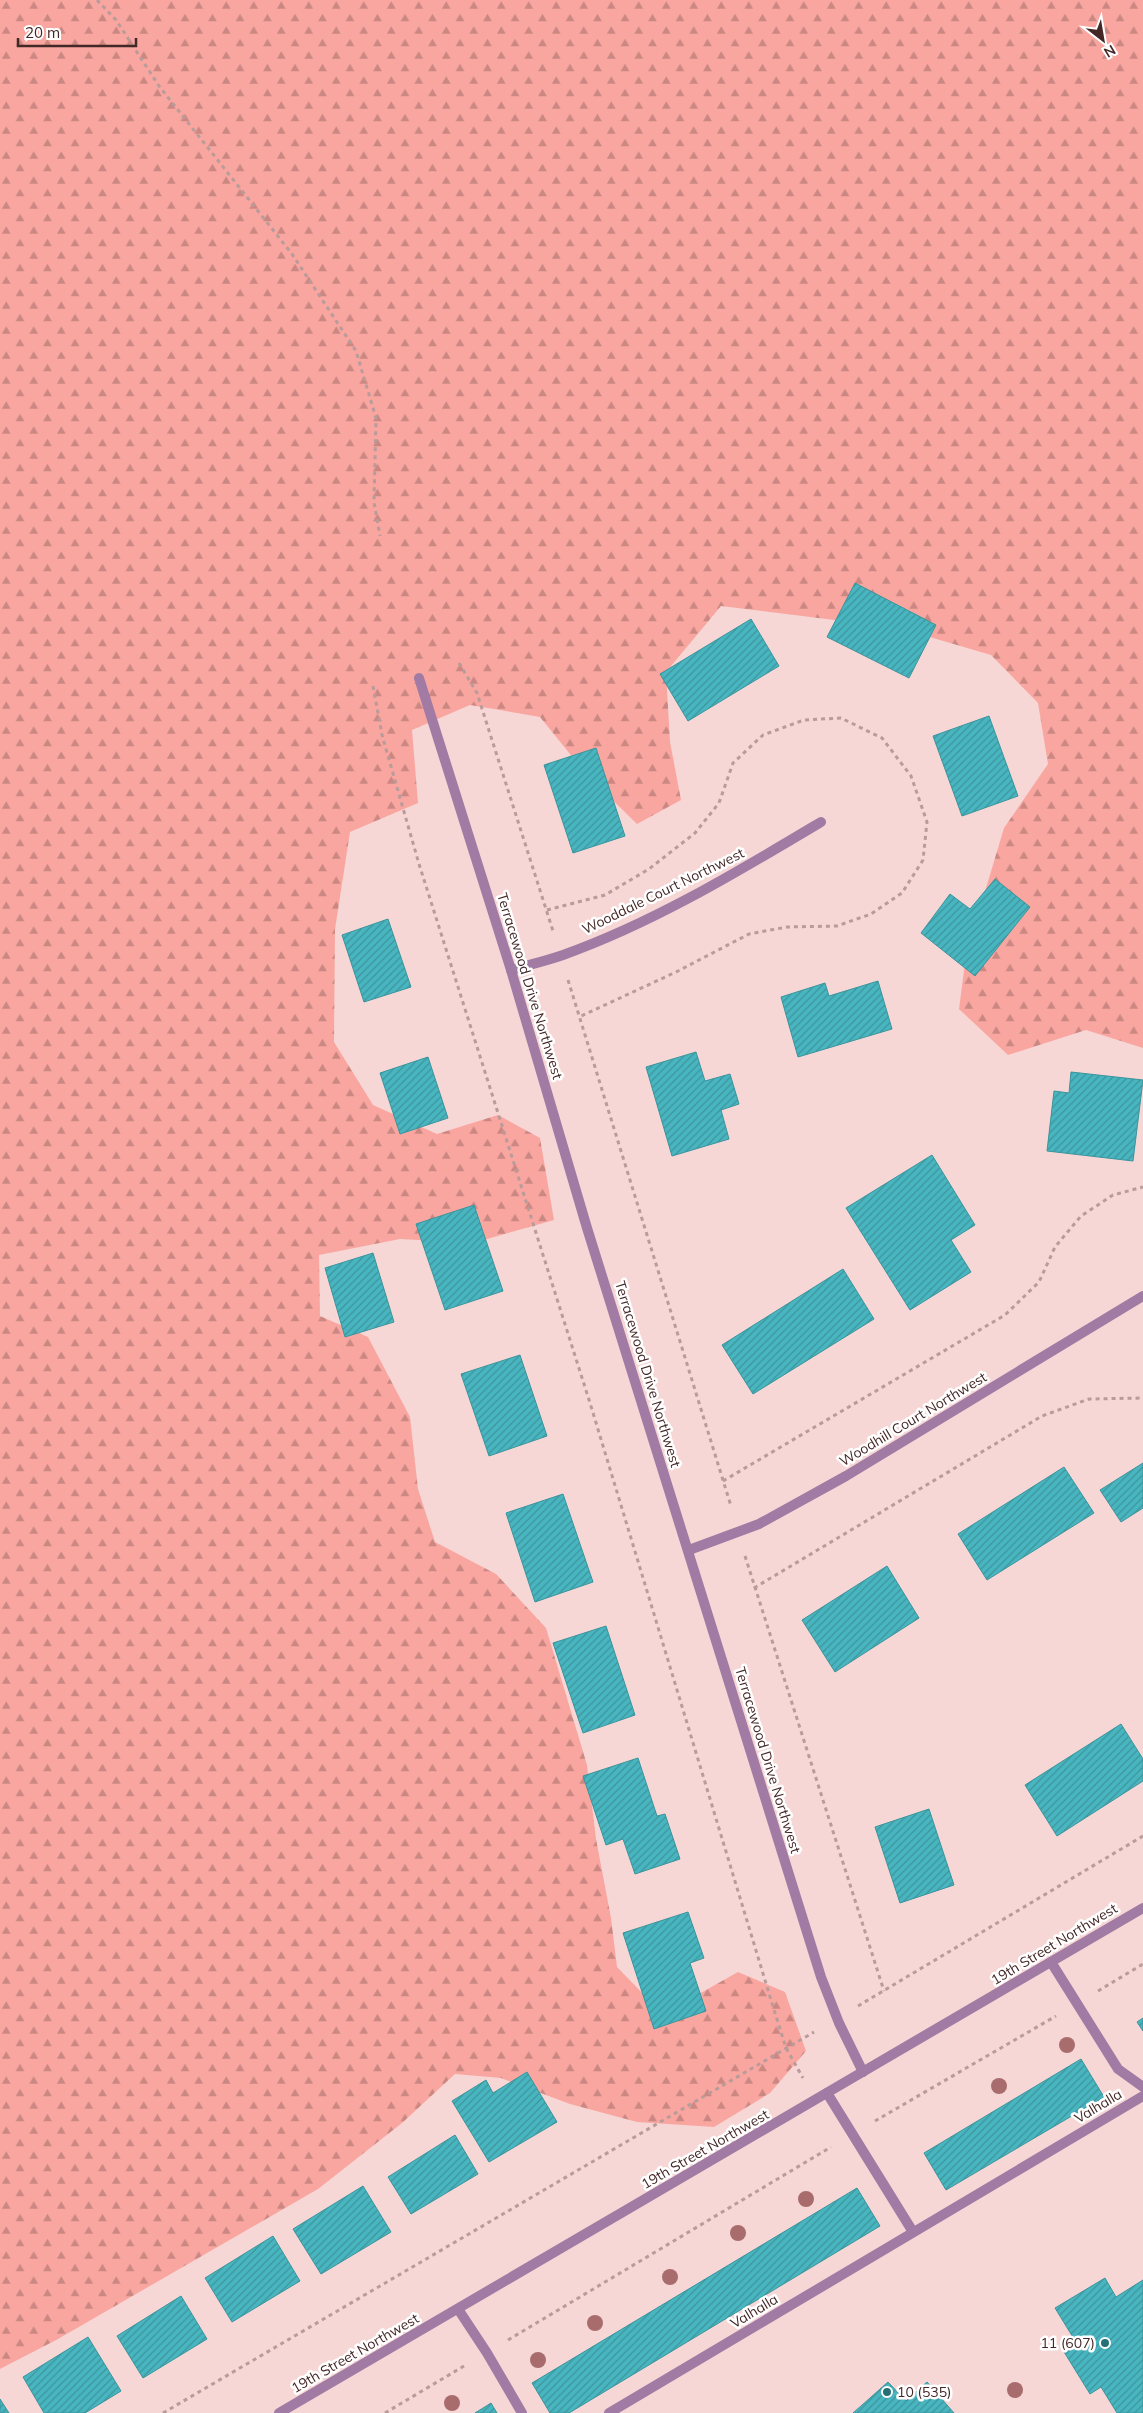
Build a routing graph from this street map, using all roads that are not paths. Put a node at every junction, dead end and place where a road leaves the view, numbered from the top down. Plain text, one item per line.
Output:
1 (419, 678) dead end
2 (821, 822) dead end
3 (511, 970) junction
4 (1143, 1296) edge
5 (689, 1550) junction
6 (1143, 1908) edge
7 (1051, 1962) junction
8 (863, 2072) junction
9 (1143, 2087) edge
10 (827, 2093) junction
11 (1143, 2096) edge
12 (913, 2232) junction
13 (458, 2309) junction
14 (279, 2413) edge
15 (522, 2413) edge
16 (609, 2413) edge

1 - 3 street, Terracewood Drive Northwest
2 - 3 street, Wooddale Court Northwest
3 - 5 street, Terracewood Drive Northwest
4 - 5 street, Woodhill Court Northwest
5 - 8 street, Terracewood Drive Northwest
6 - 7 street, 19th Street Northwest
7 - 8 street, 19th Street Northwest
7 - 9 street, Valhalla
8 - 10 street, 19th Street Northwest
10 - 12 street
10 - 13 street, 19th Street Northwest
11 - 12 street, Valhalla
12 - 16 street, Valhalla
13 - 14 street, 19th Street Northwest
13 - 15 street

